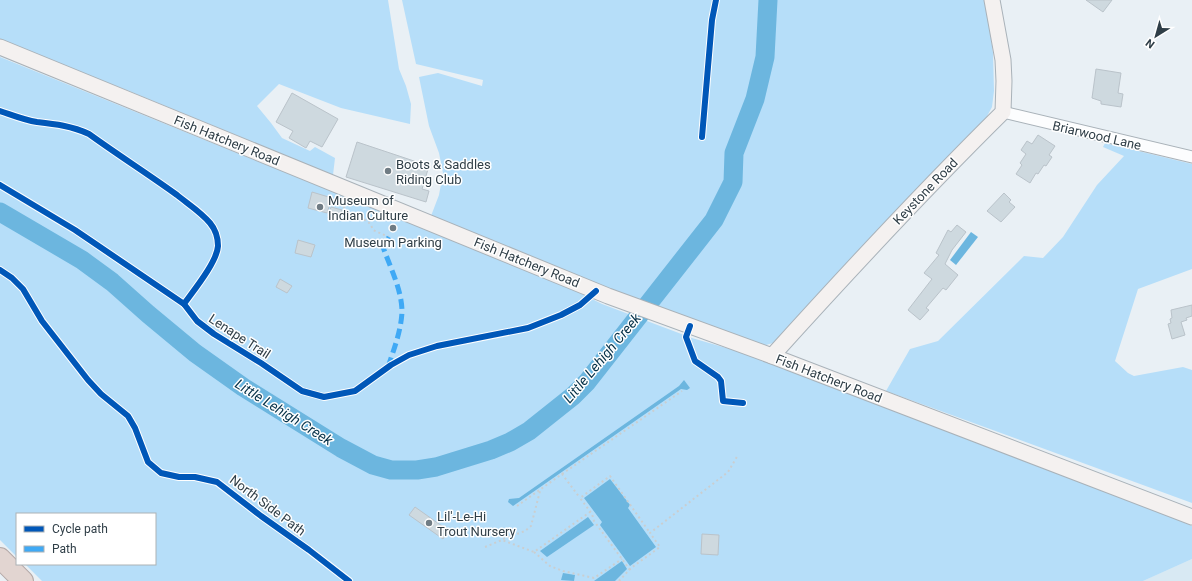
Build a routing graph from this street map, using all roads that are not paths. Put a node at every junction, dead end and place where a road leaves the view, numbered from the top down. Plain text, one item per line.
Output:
1 (992, 0) edge
2 (0, 47) edge
3 (1003, 112) junction
4 (1192, 157) edge
5 (772, 356) junction
6 (1192, 517) edge
7 (0, 558) edge
8 (23, 581) edge

1 - 3 street
2 - 5 street, Fish Hatchery Road
3 - 4 street, Briarwood Lane
3 - 5 street, Keystone Road
5 - 6 street, Fish Hatchery Road
7 - 8 highway

